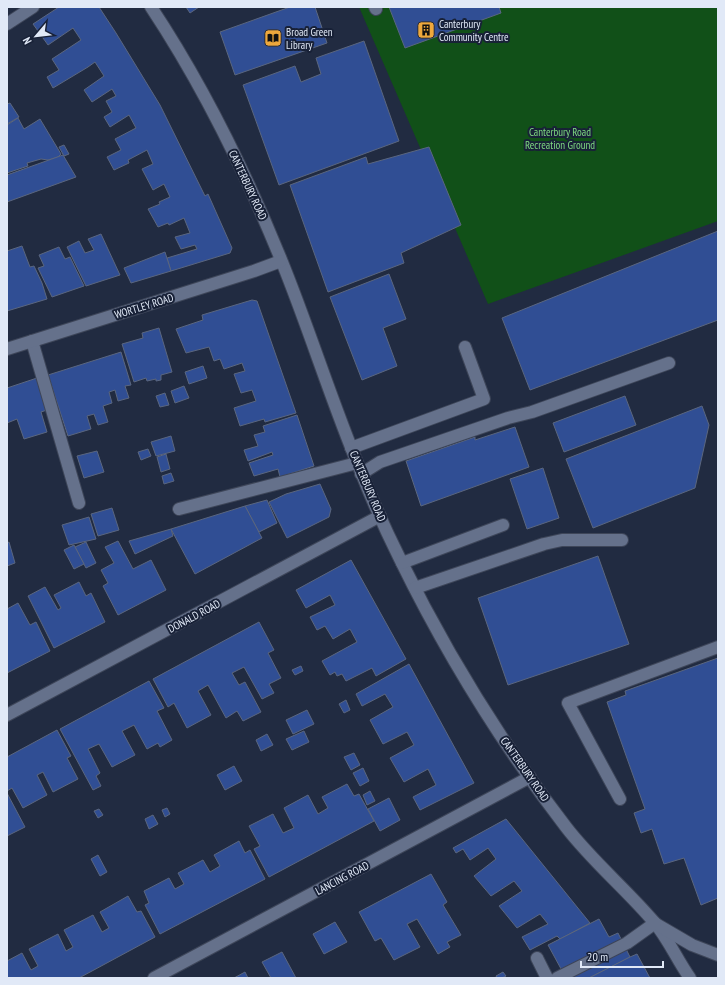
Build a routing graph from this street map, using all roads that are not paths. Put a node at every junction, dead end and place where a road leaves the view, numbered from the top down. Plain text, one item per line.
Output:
1 (33, 7) edge
2 (151, 7) edge
3 (7, 24) edge
4 (282, 261) junction
5 (32, 341) junction
6 (465, 347) dead end
7 (7, 349) edge
8 (669, 363) dead end
9 (351, 448) junction
10 (359, 468) junction
11 (79, 503) dead end
12 (179, 509) dead end
13 (380, 516) junction
14 (503, 525) dead end
15 (622, 540) dead end
16 (402, 563) junction
17 (415, 588) junction
18 (718, 647) edge
19 (7, 715) edge
20 (530, 777) junction
21 (620, 799) dead end
22 (655, 924) junction
23 (718, 954) edge
24 (537, 958) dead end
25 (154, 978) edge
26 (547, 978) edge
27 (557, 978) edge
28 (690, 978) edge

1 - 3 street
2 - 4 street, CANTERBURY ROAD
4 - 5 street, WORTLEY ROAD
4 - 9 street, CANTERBURY ROAD
5 - 7 street, WORTLEY ROAD
5 - 11 street
6 - 9 street
8 - 10 street
9 - 10 street, CANTERBURY ROAD
10 - 12 street
10 - 13 street, CANTERBURY ROAD
13 - 16 street, CANTERBURY ROAD
13 - 19 street, DONALD ROAD
14 - 16 street
15 - 17 street
16 - 17 street, CANTERBURY ROAD
17 - 20 street, CANTERBURY ROAD
18 - 21 street
20 - 22 street, CANTERBURY ROAD
20 - 25 street, LANCING ROAD
22 - 23 street, CANTERBURY ROAD
22 - 27 street
22 - 28 street, CANTERBURY ROAD
24 - 26 street

